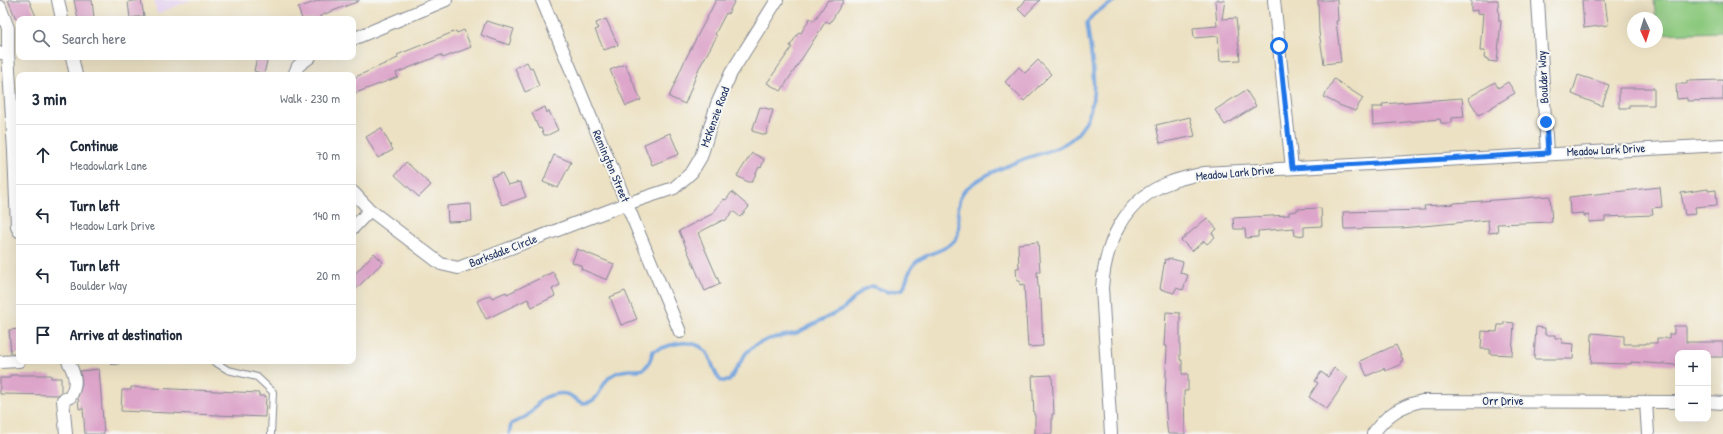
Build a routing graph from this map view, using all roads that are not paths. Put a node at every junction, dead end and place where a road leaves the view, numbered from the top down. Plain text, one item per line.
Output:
1 (58, 0) edge
2 (446, 0) edge
3 (542, 0) edge
4 (777, 0) edge
5 (1274, 0) edge
6 (1538, 0) edge
7 (0, 7) edge
8 (61, 16) edge
9 (356, 38) edge
10 (4, 53) edge
11 (73, 60) edge
12 (306, 60) edge
13 (75, 72) edge
14 (295, 72) edge
15 (16, 143) edge
16 (1723, 145) edge
17 (1548, 153) junction
18 (1292, 168) junction
19 (356, 195) edge
20 (626, 204) junction
21 (370, 210) junction
22 (356, 225) edge
23 (680, 332) dead end
24 (16, 361) edge
25 (0, 362) edge
26 (70, 364) edge
27 (218, 364) edge
28 (1646, 402) junction
29 (1675, 402) edge
30 (1711, 402) edge
31 (1723, 402) edge
32 (66, 434) edge
33 (270, 434) edge
34 (1111, 434) edge
35 (1373, 434) edge
36 (1648, 434) edge

1 - 8 street
2 - 9 street
3 - 20 street, Remington Street
4 - 20 street, McKenzie Road
5 - 18 street
6 - 17 street, Boulder Way
7 - 10 street
10 - 15 street
11 - 13 street
12 - 14 street
16 - 17 street, Meadow Lark Drive
17 - 18 street, Meadow Lark Drive
18 - 34 street, Meadow Lark Drive
19 - 21 street, Barksdale Circle
20 - 21 street, Barksdale Circle
20 - 23 street, Remington Street
21 - 22 street
24 - 25 street
26 - 32 street
27 - 33 lane
28 - 29 street, Orr Drive
28 - 35 street, Orr Drive
28 - 36 street
30 - 31 street

